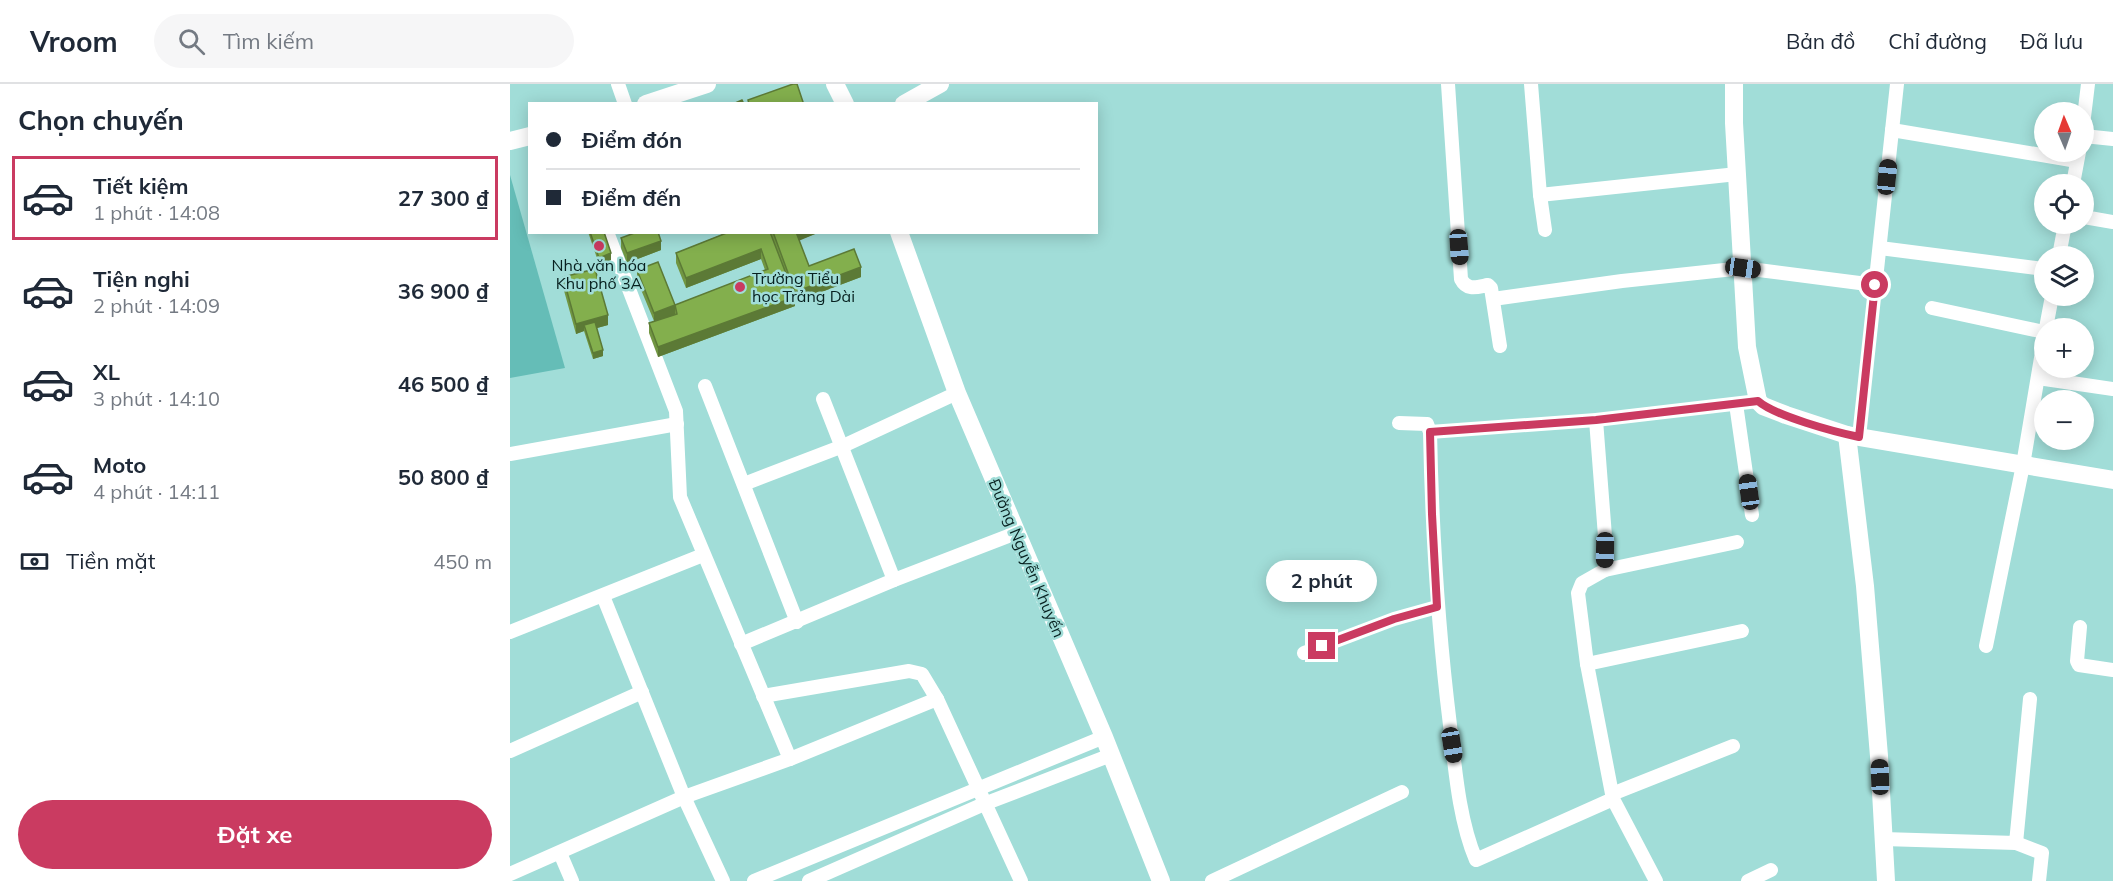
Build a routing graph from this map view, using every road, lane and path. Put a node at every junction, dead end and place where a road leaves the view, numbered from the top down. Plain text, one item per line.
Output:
1 (618, 84) edge
2 (707, 84) edge
3 (835, 84) edge
4 (940, 84) edge
5 (1448, 84) edge
6 (1531, 84) edge
7 (1734, 84) edge
8 (1897, 84) edge
9 (2088, 84) edge
10 (624, 102) edge
11 (652, 102) edge
12 (844, 102) edge
13 (908, 102) edge
14 (2086, 102) edge
15 (1892, 130) junction
16 (528, 136) edge
17 (2094, 137) edge
18 (2113, 139) edge
19 (510, 141) edge
20 (2034, 150) edge
21 (1737, 174) junction
22 (1540, 195) junction
23 (2094, 219) edge
24 (2113, 222) edge
25 (1545, 230) dead end
26 (608, 234) edge
27 (900, 234) edge
28 (1880, 248) junction
29 (1743, 268) junction
30 (2034, 268) edge
31 (1875, 285) junction
32 (1493, 299) junction
33 (1932, 308) dead end
34 (2034, 328) edge
35 (1500, 346) dead end
36 (2038, 378) joint
37 (705, 386) dead end
38 (2113, 389) edge
39 (957, 393) junction
40 (824, 399) dead end
41 (1758, 401) junction
42 (1736, 404) junction
43 (1596, 420) junction
44 (1398, 423) dead end
45 (677, 424) junction
46 (1430, 432) junction
47 (1853, 436) junction
48 (843, 446) junction
49 (510, 454) edge
50 (2023, 465) junction
51 (2113, 480) edge
52 (744, 484) junction
53 (1752, 515) dead end
54 (1016, 533) junction
55 (1737, 542) dead end
56 (703, 555) junction
57 (1605, 570) junction
58 (894, 580) junction
59 (603, 596) junction
60 (1437, 607) junction
61 (797, 622) junction
62 (2080, 627) dead end
63 (1742, 631) dead end
64 (510, 632) edge
65 (741, 644) junction
66 (1986, 646) dead end
67 (1304, 653) dead end
68 (1587, 664) junction
69 (2113, 670) edge
70 (642, 692) junction
71 (763, 696) junction
72 (937, 699) junction
73 (2030, 699) dead end
74 (1104, 737) junction
75 (1733, 746) dead end
76 (510, 751) edge
77 (1111, 755) junction
78 (790, 759) junction
79 (978, 787) junction
80 (1402, 792) dead end
81 (1613, 796) junction
82 (684, 797) junction
83 (984, 804) junction
84 (1883, 839) junction
85 (2016, 843) junction
86 (560, 853) junction
87 (1771, 870) dead end
88 (510, 874) edge
89 (572, 881) edge
90 (723, 881) edge
91 (754, 881) edge
92 (808, 881) edge
93 (1021, 881) edge
94 (1161, 881) edge
95 (1212, 881) edge
96 (1656, 881) edge
97 (1748, 881) edge
98 (1886, 881) edge
99 (2039, 881) edge

1 - 10 street
2 - 11 street
3 - 12 street
4 - 13 street
5 - 32 street
6 - 22 street
7 - 21 street
8 - 15 street
9 - 14 street
15 - 20 street
15 - 28 street
16 - 19 street
17 - 18 street
21 - 22 street
21 - 29 street
22 - 25 street
23 - 24 street
26 - 45 street
27 - 39 street, Đường Nguyễn Khuyến
28 - 30 street
28 - 31 street
29 - 31 street
29 - 32 street
29 - 41 street
31 - 47 street
32 - 35 street
33 - 34 street
36 - 38 street
36 - 50 street
37 - 52 street
39 - 48 street
39 - 54 street, Đường Nguyễn Khuyến
40 - 48 street
41 - 42 street
41 - 47 street
42 - 43 street
42 - 53 street
43 - 46 street
43 - 57 street
44 - 46 street
45 - 49 street
45 - 56 street
46 - 60 street
47 - 50 street
47 - 84 street
48 - 52 street
48 - 58 street
50 - 51 street
50 - 66 street
52 - 61 street
54 - 58 street
54 - 74 street, Đường Nguyễn Khuyến
55 - 57 street
56 - 59 street
56 - 65 street
57 - 68 street
58 - 61 street
59 - 64 street
59 - 70 street
60 - 67 street
60 - 81 street
61 - 65 street
62 - 69 street
63 - 68 street
65 - 71 street
68 - 81 street
70 - 76 street
70 - 82 street
71 - 72 street
71 - 78 street
72 - 78 street
72 - 79 street
73 - 85 street
74 - 77 street, Đường Nguyễn Khuyến
74 - 79 street
75 - 81 street
77 - 83 street
77 - 94 street, Đường Nguyễn Khuyến
78 - 82 street
79 - 83 street
79 - 91 street
80 - 95 street
81 - 96 street
82 - 86 street
82 - 90 street
83 - 92 street
83 - 93 street
84 - 85 street
84 - 98 street
85 - 99 street
86 - 88 street
86 - 89 street
87 - 97 street

